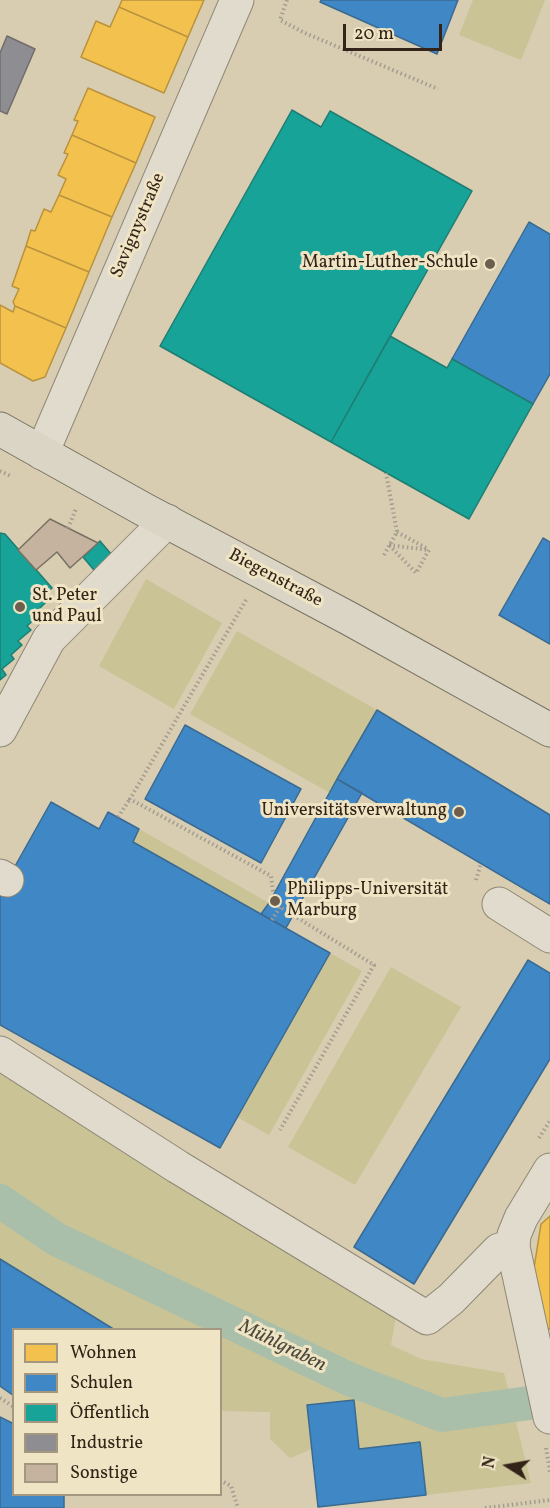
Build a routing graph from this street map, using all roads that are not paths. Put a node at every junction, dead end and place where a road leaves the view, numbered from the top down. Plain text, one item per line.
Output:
1 (237, 0) edge
2 (0, 429) edge
3 (42, 453) junction
4 (167, 521) junction
5 (0, 730) edge
6 (550, 730) edge
7 (499, 904) dead end
8 (550, 936) edge
9 (0, 1053) edge
10 (550, 1170) edge
11 (513, 1246) junction
12 (550, 1417) edge

1 - 3 street, Savignystraße
2 - 3 main road, Biegenstraße
3 - 4 main road, Biegenstraße
4 - 5 street
4 - 6 main road, Biegenstraße
7 - 8 street
9 - 11 street
10 - 11 street
11 - 12 street

